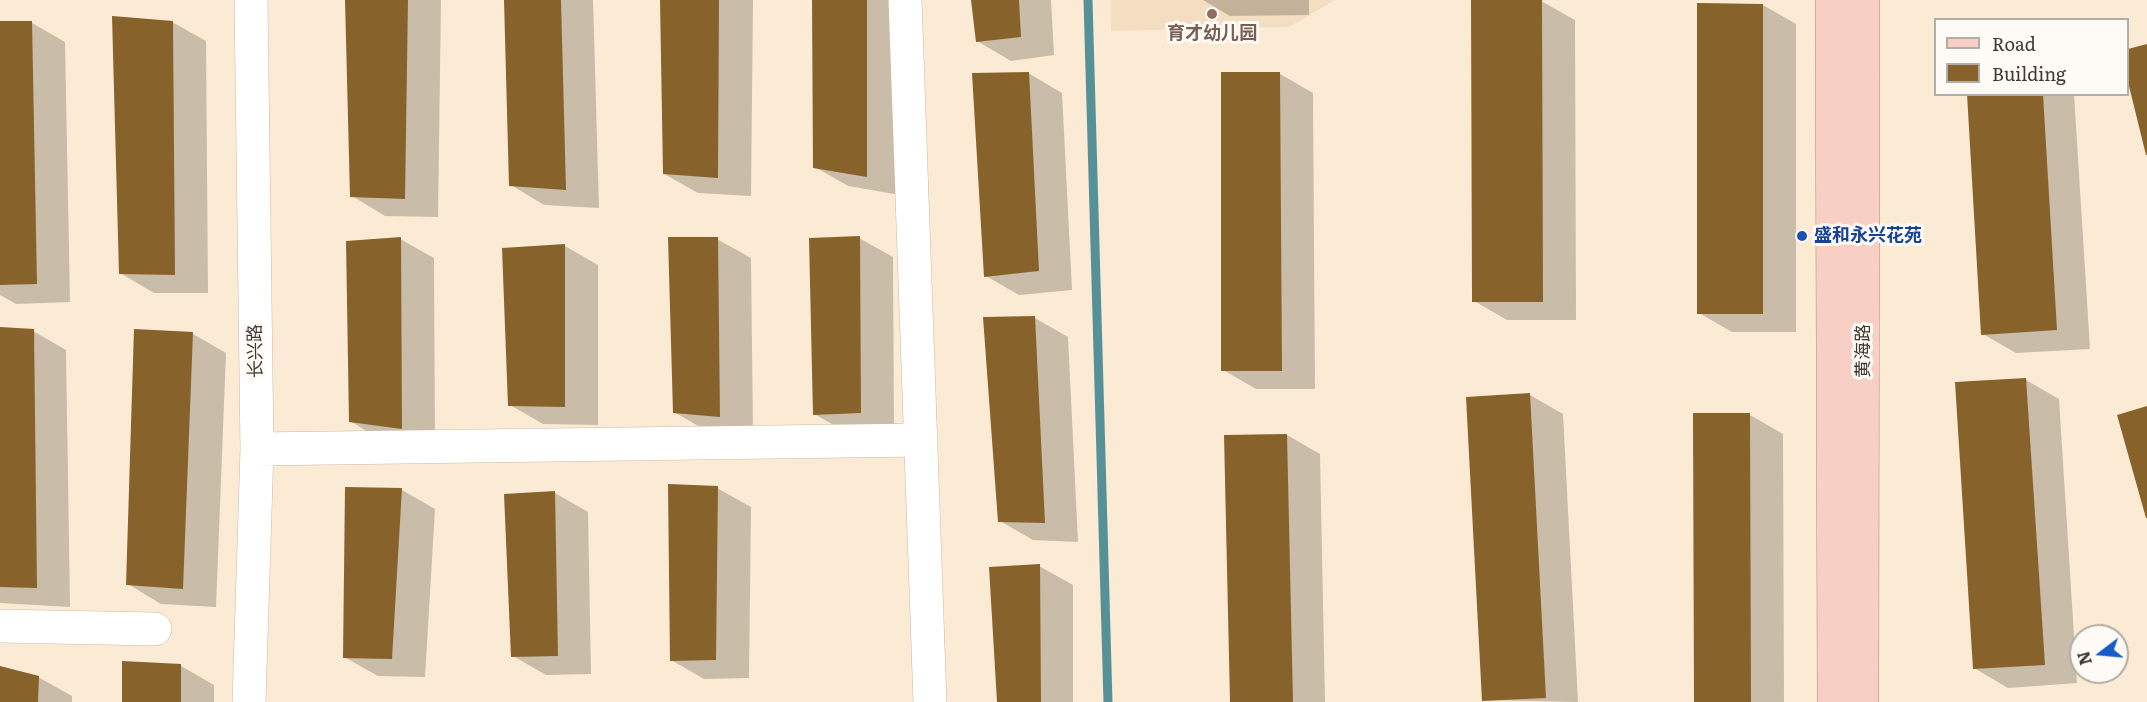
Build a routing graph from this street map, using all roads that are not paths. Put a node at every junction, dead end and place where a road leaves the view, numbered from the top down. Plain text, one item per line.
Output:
1 (251, 0) edge
2 (905, 0) edge
3 (1832, 0) edge
4 (1863, 0) edge
5 (921, 440) junction
6 (257, 449) junction
7 (0, 626) edge
8 (155, 629) dead end
9 (249, 702) edge
10 (930, 702) edge
11 (1834, 702) edge
12 (1862, 702) edge

1 - 6 street, 长兴路
2 - 5 street
3 - 11 main road, 黄海路
4 - 12 main road, 黄海路
5 - 6 street
5 - 10 street
6 - 9 street, 长兴路
7 - 8 street

